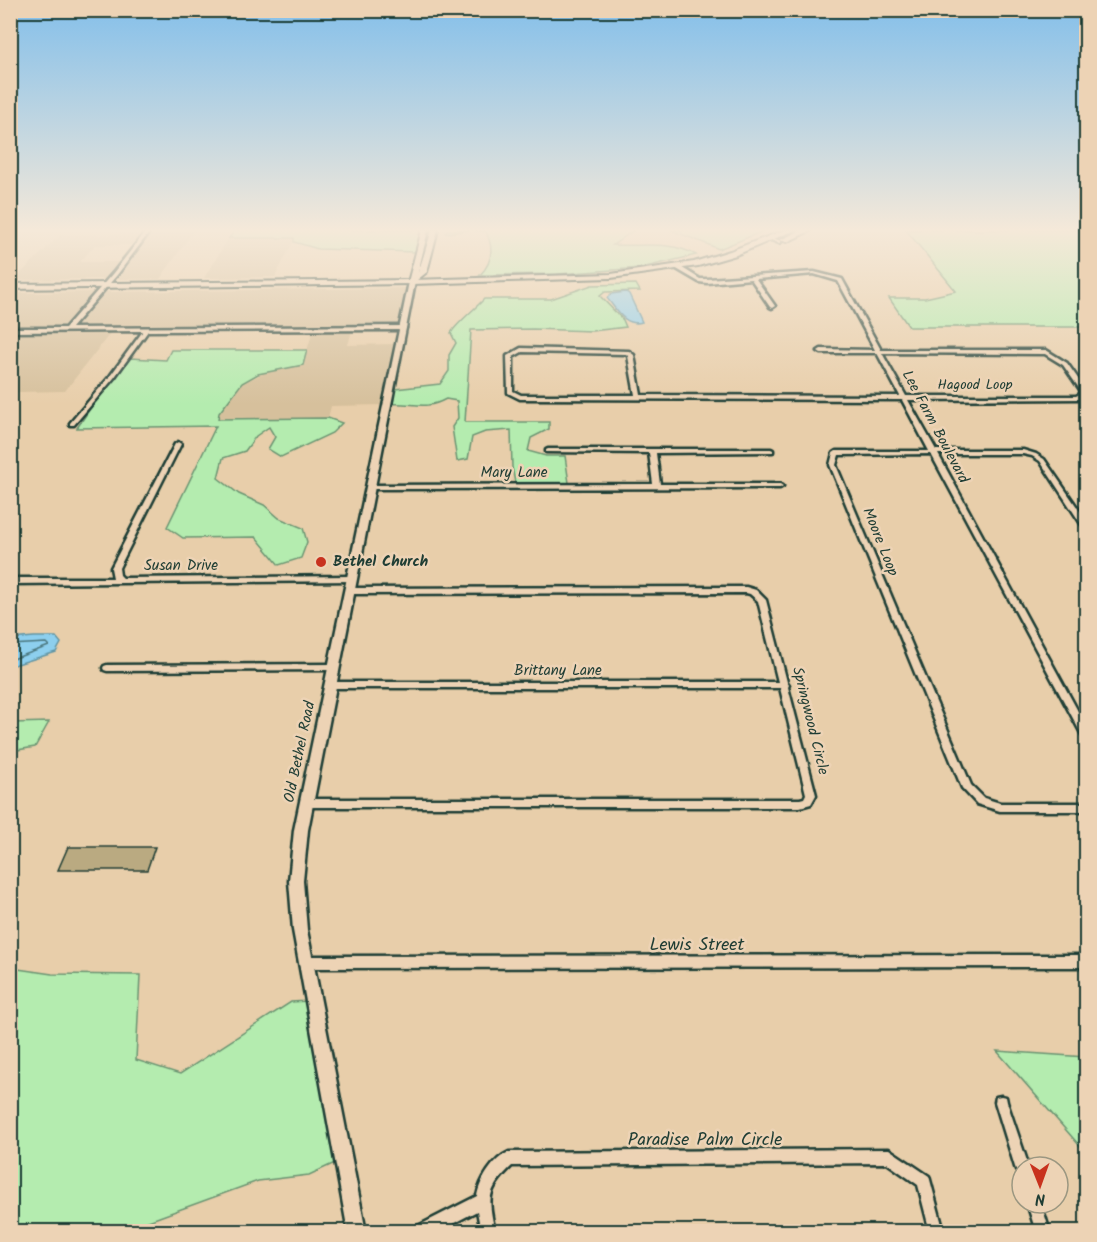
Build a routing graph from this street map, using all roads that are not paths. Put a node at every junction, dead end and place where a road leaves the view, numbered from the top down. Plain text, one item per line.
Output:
1 (102, 288) edge
2 (411, 288) edge
3 (760, 288) edge
4 (844, 288) edge
5 (772, 306) dead end
6 (403, 328) junction
7 (10, 330) edge
8 (66, 330) junction
9 (147, 330) junction
10 (879, 350) junction
11 (820, 351) dead end
12 (638, 397) junction
13 (904, 397) junction
14 (72, 424) dead end
15 (178, 444) dead end
16 (548, 451) dead end
17 (771, 451) dead end
18 (652, 452) junction
19 (934, 453) junction
20 (657, 486) junction
21 (780, 486) dead end
22 (370, 487) junction
23 (1086, 525) edge
24 (120, 579) junction
25 (10, 581) edge
26 (351, 585) junction
27 (334, 667) junction
28 (107, 668) dead end
29 (331, 685) junction
30 (785, 685) junction
31 (1086, 734) edge
32 (306, 803) junction
33 (1086, 807) edge
34 (1086, 961) edge
35 (307, 962) junction
36 (1001, 1102) dead end
37 (1018, 1155) edge
38 (482, 1201) junction
39 (1038, 1215) edge
40 (357, 1232) edge
41 (421, 1232) edge
42 (488, 1232) edge
43 (937, 1232) edge
44 (1043, 1232) edge

1 - 8 street
2 - 6 street, Old Bethel Road
3 - 5 street
4 - 10 street, Lee Farm Boulevard
6 - 9 street
6 - 22 street, Old Bethel Road
7 - 8 street
8 - 9 street
9 - 14 street
10 - 11 street
10 - 13 street, Lee Farm Boulevard
10 - 13 street, Hagood Loop
12 - 12 street, Hagood Loop
12 - 13 street, Hagood Loop
13 - 19 street, Lee Farm Boulevard
15 - 24 street
16 - 18 street
17 - 18 street
18 - 20 street
19 - 23 street, Moore Loop
19 - 31 street, Lee Farm Boulevard
19 - 33 street, Moore Loop
20 - 21 street, Mary Lane
20 - 22 street, Mary Lane
22 - 26 street, Old Bethel Road
24 - 25 street, Susan Drive
24 - 26 street, Susan Drive
26 - 27 street, Old Bethel Road
26 - 30 street, Springwood Circle
27 - 28 street
27 - 29 street, Old Bethel Road
29 - 30 street, Brittany Lane
29 - 32 street, Old Bethel Road
30 - 32 street, Springwood Circle
32 - 35 street, Old Bethel Road
34 - 35 street, Lewis Street
35 - 40 street, Old Bethel Road
36 - 37 street
38 - 41 street
38 - 42 street
38 - 43 street, Paradise Palm Circle
39 - 44 street

